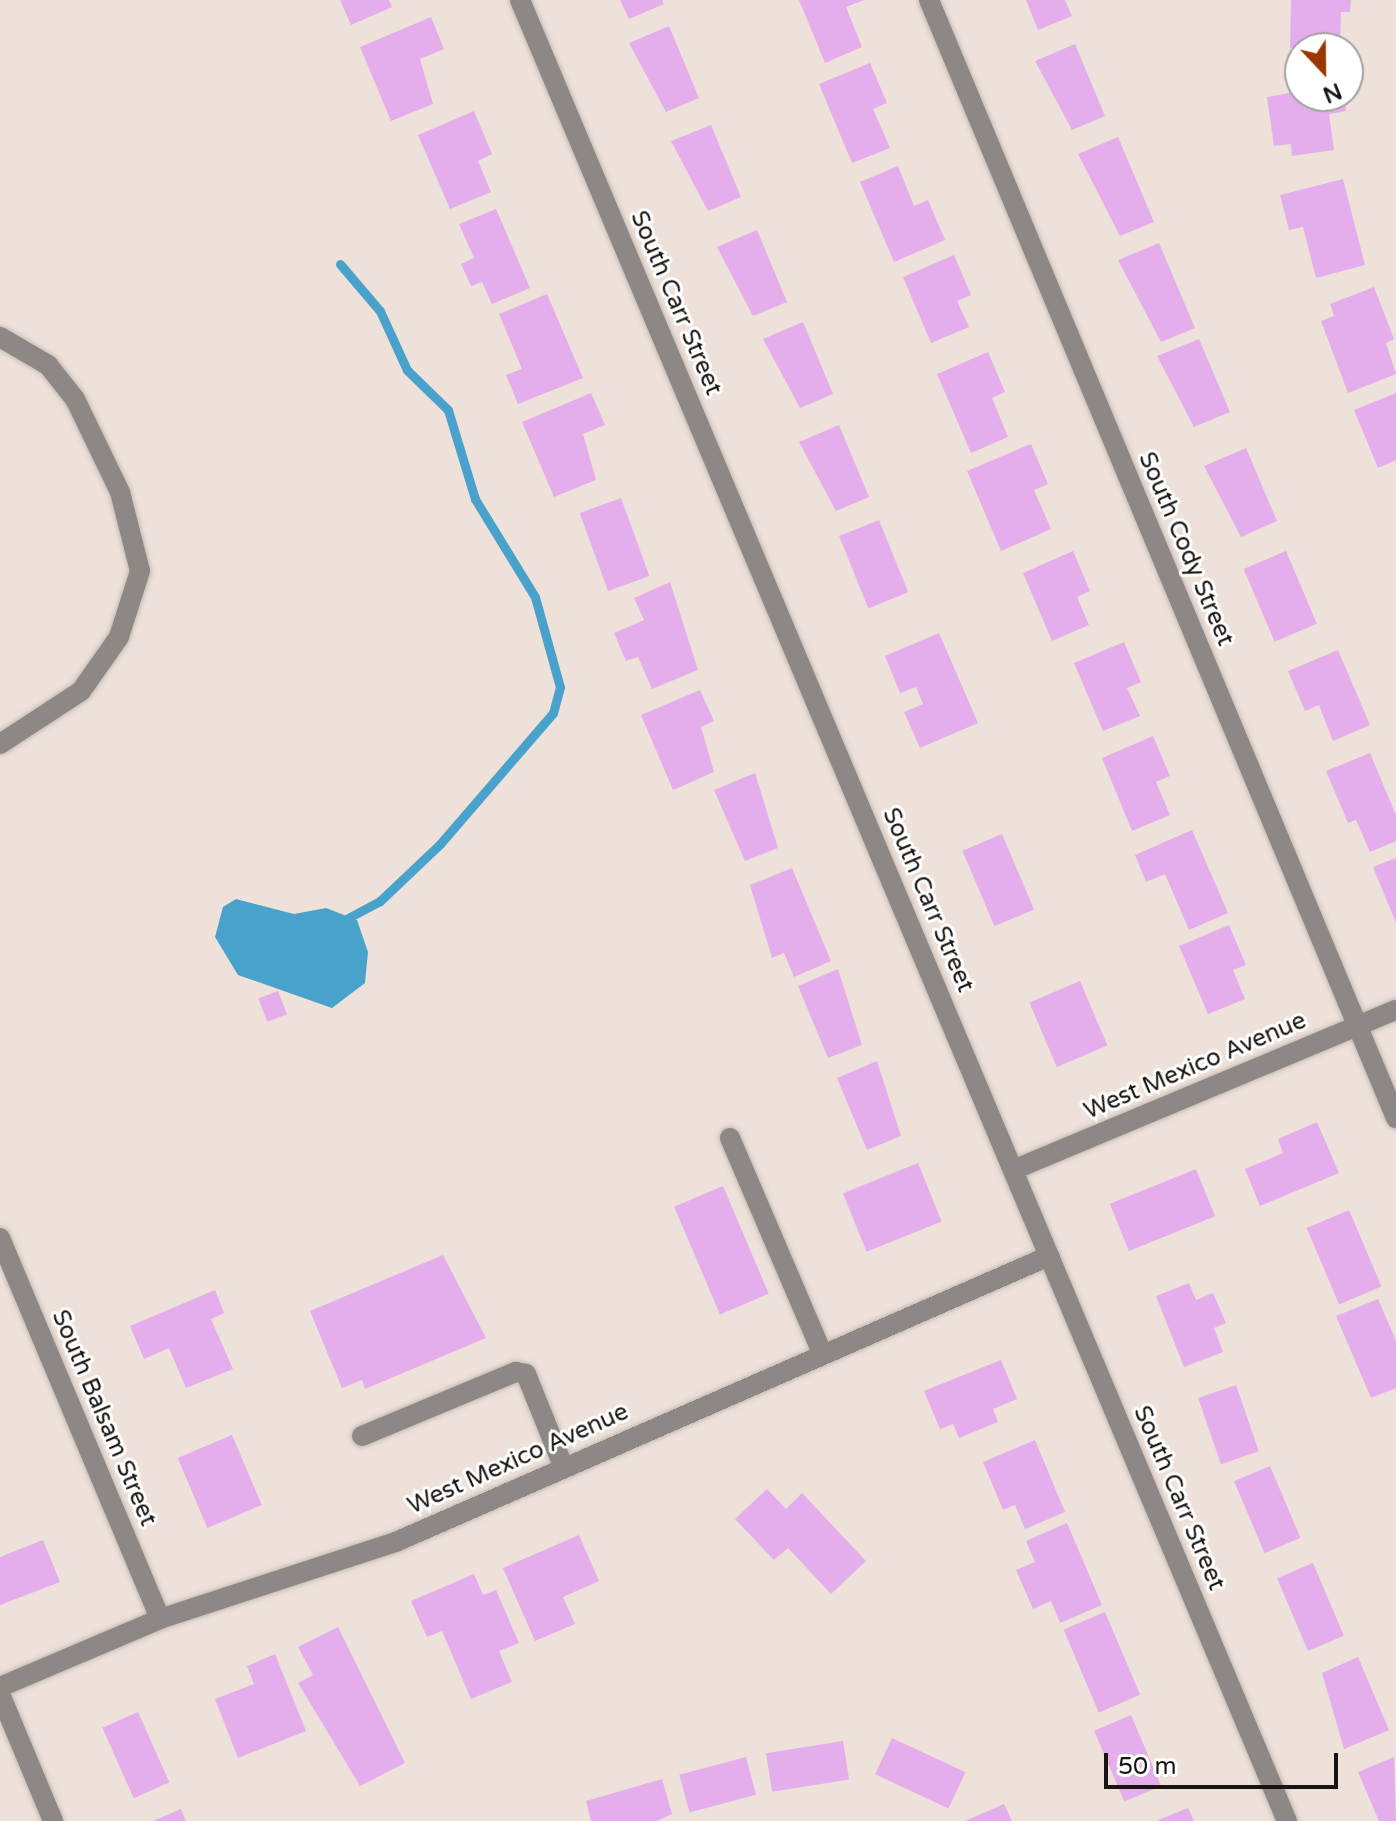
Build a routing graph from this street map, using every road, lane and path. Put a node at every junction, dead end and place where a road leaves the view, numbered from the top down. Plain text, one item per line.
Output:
1 (520, 0) edge
2 (929, 0) edge
3 (0, 337) edge
4 (0, 744) edge
5 (1396, 1010) edge
6 (1357, 1026) junction
7 (1396, 1118) edge
8 (730, 1138) dead end
9 (1013, 1170) junction
10 (0, 1238) edge
11 (1049, 1256) junction
12 (822, 1353) junction
13 (362, 1436) dead end
14 (564, 1468) junction
15 (160, 1619) junction
16 (0, 1687) edge
17 (0, 1694) edge
18 (53, 1821) edge
19 (1287, 1821) edge

1 - 9 street, South Carr Street
2 - 6 street, South Cody Street
3 - 4 street
5 - 6 street, West Mexico Avenue
6 - 7 street, South Cody Street
6 - 9 street, West Mexico Avenue
8 - 12 street
9 - 11 street, South Carr Street
10 - 15 street, South Balsam Street
11 - 12 street, West Mexico Avenue
11 - 19 street, South Carr Street
12 - 14 street, West Mexico Avenue
13 - 14 street
14 - 15 street, West Mexico Avenue
15 - 16 street, West Mexico Avenue
17 - 18 street

